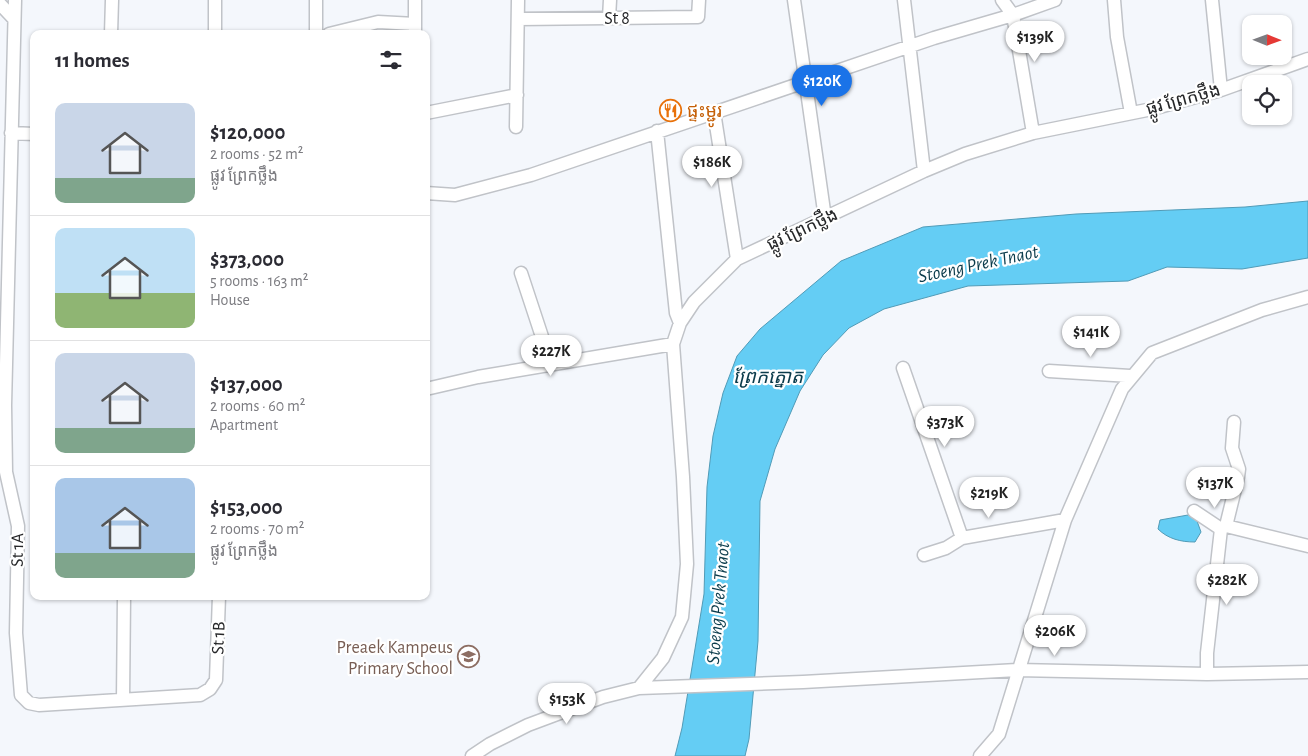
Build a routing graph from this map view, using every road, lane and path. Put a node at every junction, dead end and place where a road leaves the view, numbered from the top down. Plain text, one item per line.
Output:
1 (15, 0) edge
2 (112, 0) edge
3 (215, 0) edge
4 (316, 0) edge
5 (415, 0) edge
6 (518, 0) edge
7 (610, 0) edge
8 (699, 0) edge
9 (794, 0) edge
10 (904, 0) edge
11 (1002, 0) edge
12 (1055, 0) edge
13 (1114, 0) edge
14 (1212, 0) edge
15 (0, 4) edge
16 (1013, 15) junction
17 (609, 18) junction
18 (14, 19) junction
19 (518, 19) junction
20 (415, 29) edge
21 (111, 30) edge
22 (215, 30) edge
23 (316, 30) edge
24 (345, 30) edge
25 (911, 46) junction
26 (1308, 59) edge
27 (804, 82) junction
28 (1221, 90) junction
29 (516, 95) junction
30 (430, 112) edge
31 (714, 112) junction
32 (1131, 113) junction
33 (516, 127) dead end
34 (657, 131) junction
35 (11, 132) junction
36 (1033, 133) junction
37 (30, 134) edge
38 (924, 170) junction
39 (430, 193) edge
40 (825, 218) junction
41 (737, 260) junction
42 (521, 272) dead end
43 (1308, 297) edge
44 (680, 323) junction
45 (673, 344) junction
46 (551, 364) junction
47 (903, 368) dead end
48 (1049, 371) dead end
49 (1130, 376) junction
50 (430, 388) edge
51 (1234, 422) dead end
52 (1194, 511) dead end
53 (1065, 520) junction
54 (1224, 528) junction
55 (962, 538) junction
56 (1308, 546) edge
57 (924, 555) dead end
58 (124, 600) edge
59 (219, 600) edge
60 (1017, 670) junction
61 (1308, 672) edge
62 (1207, 674) junction
63 (216, 680) joint
64 (639, 688) junction
65 (123, 700) junction
66 (472, 756) edge
67 (980, 756) edge

1 - 18 street
2 - 21 street
3 - 22 street
4 - 23 street
5 - 20 street
6 - 19 street
7 - 17 street
8 - 17 street, St 8
9 - 27 street
10 - 25 street
11 - 16 street
12 - 16 street
13 - 32 street
14 - 28 street
15 - 18 street
16 - 25 street
16 - 36 street
17 - 19 street, St 8
18 - 35 street
19 - 29 street
20 - 24 street
25 - 27 street
25 - 38 street
26 - 28 street, ផ្លូវ ព្រែកថ្លឹង
27 - 31 street
27 - 40 street
28 - 32 street, ផ្លូវ ព្រែកថ្លឹង
29 - 30 street
29 - 33 street
31 - 34 street
31 - 41 street
32 - 36 street, ផ្លូវ ព្រែកថ្លឹង
34 - 39 street
34 - 44 street
35 - 37 street
35 - 65 street, St 1A
36 - 38 street, ផ្លូវ ព្រែកថ្លឹង
38 - 40 street, ផ្លូវ ព្រែកថ្លឹង
40 - 41 street, ផ្លូវ ព្រែកថ្លឹង
41 - 44 street, ផ្លូវ ព្រែកថ្លឹង
42 - 46 street
43 - 49 street
44 - 45 street, ផ្លូវ ព្រែកថ្លឹង
45 - 46 street
45 - 64 street, ផ្លូវ ព្រែកថ្លឹង
46 - 50 street
47 - 55 street
48 - 49 street
49 - 53 street
51 - 54 street
52 - 54 street
53 - 55 street
53 - 60 street
54 - 56 street
54 - 62 street
55 - 57 street
58 - 65 street
59 - 63 street, St 1B
60 - 62 street
60 - 64 street
60 - 67 street
61 - 62 street
63 - 65 street, St 1A
64 - 66 street

